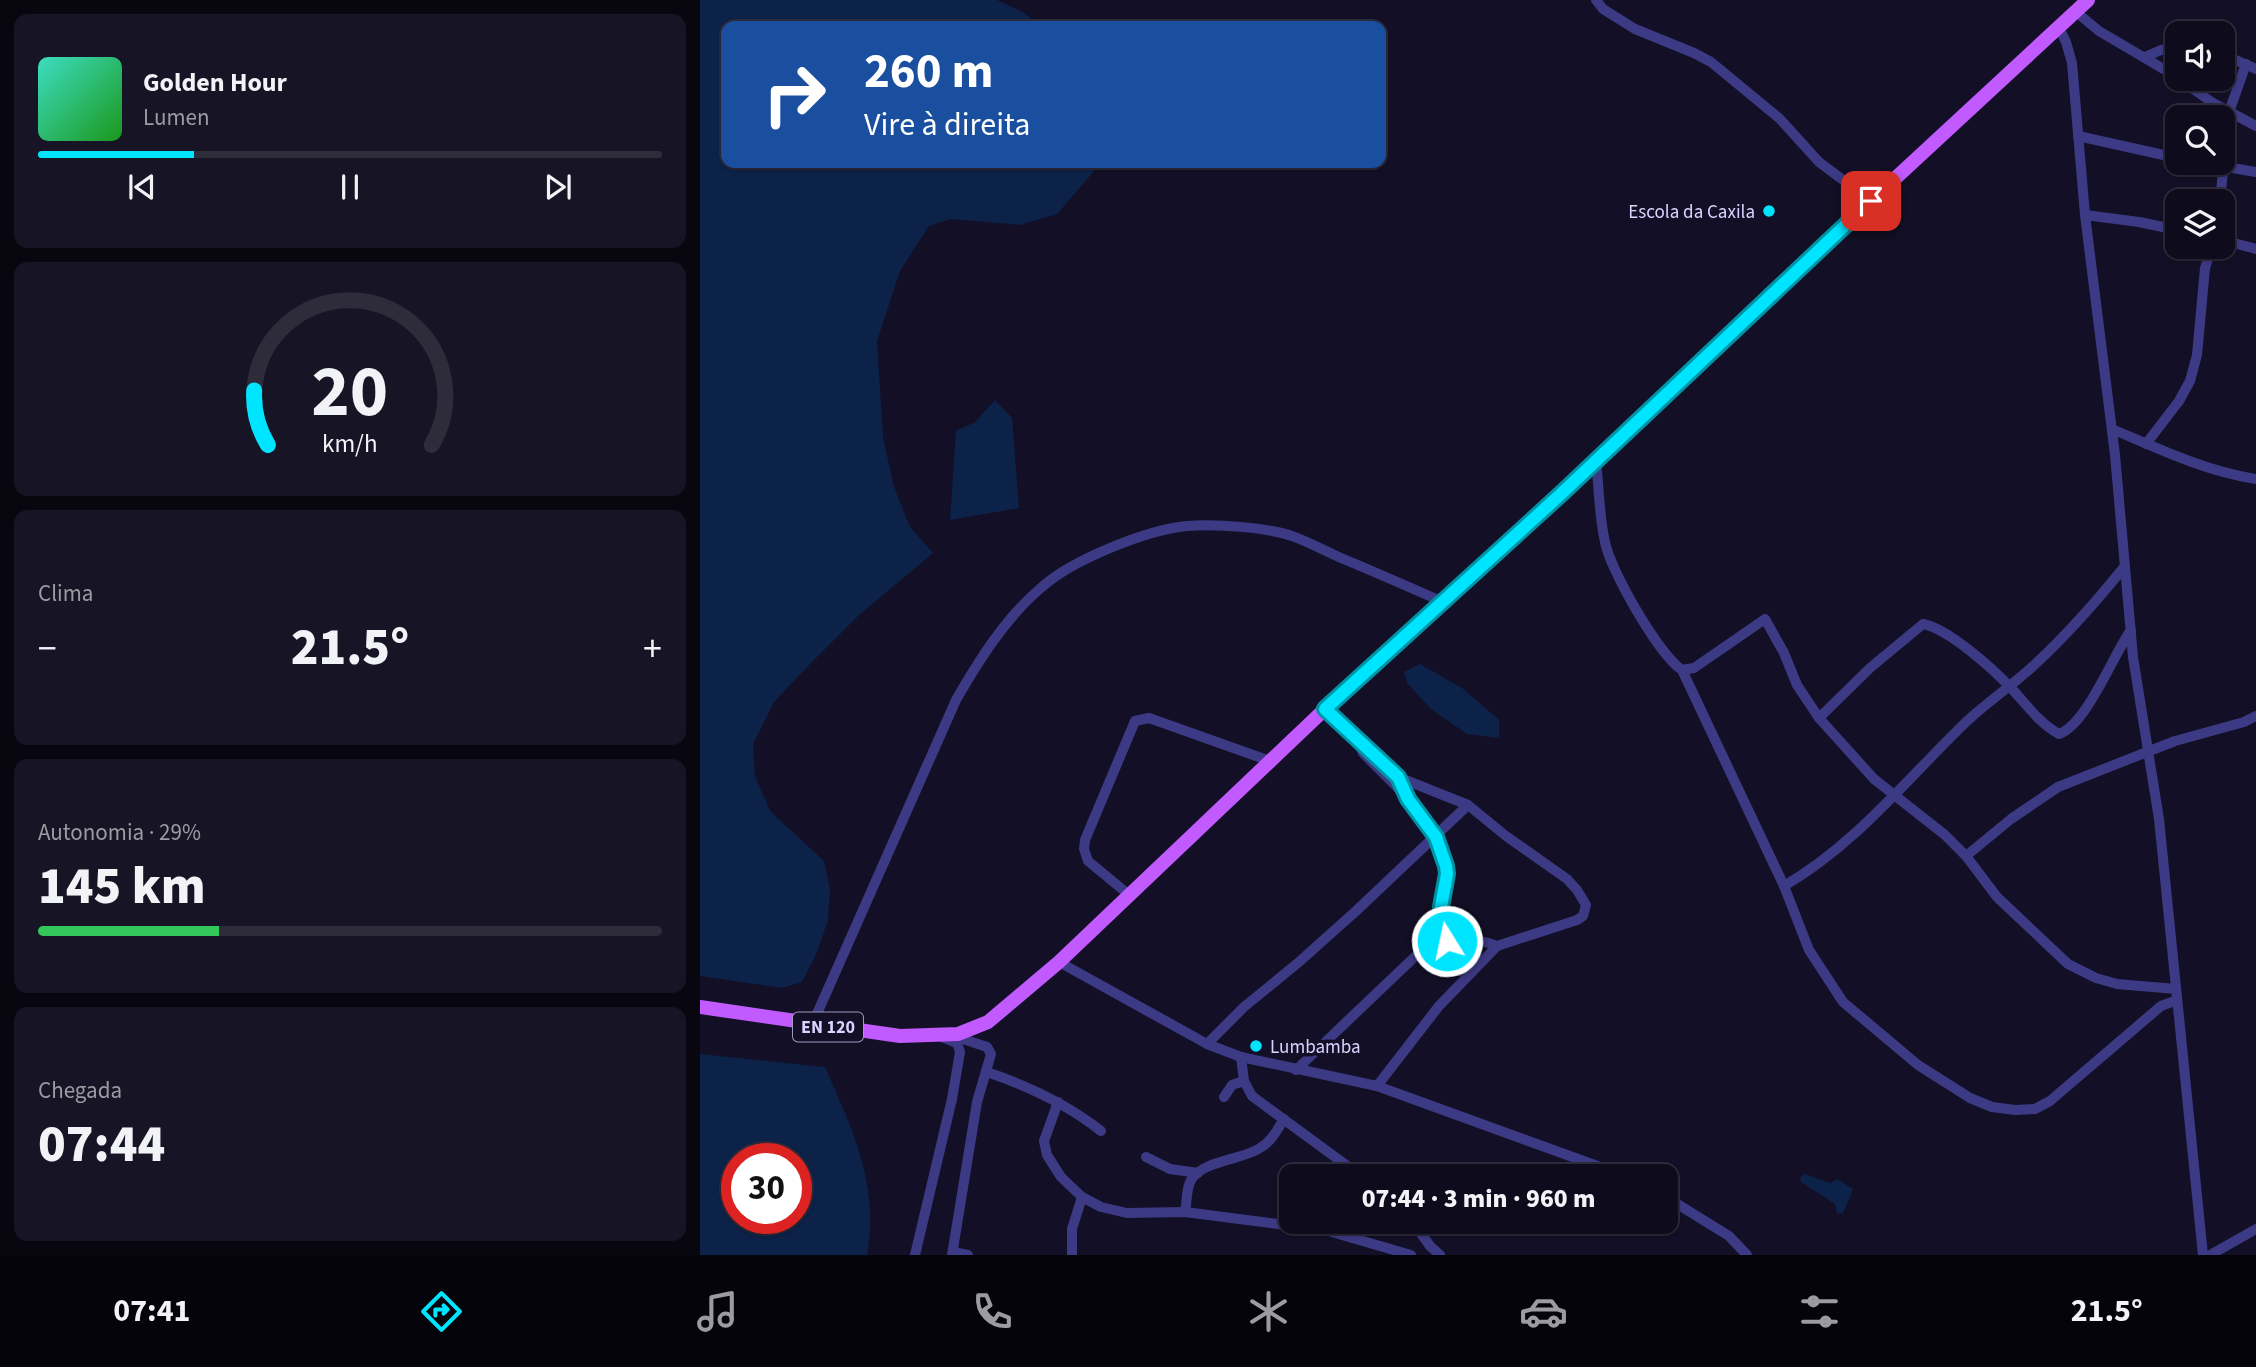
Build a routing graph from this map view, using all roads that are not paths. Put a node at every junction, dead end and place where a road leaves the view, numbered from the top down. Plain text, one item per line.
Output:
1 (1597, 0) edge
2 (2088, 0) edge
3 (2076, 12) junction
4 (2059, 28) junction
5 (2165, 49) edge
6 (2145, 57) junction
7 (2251, 66) edge
8 (2165, 70) edge
9 (2198, 91) edge
10 (2218, 105) edge
11 (2232, 105) edge
12 (2235, 115) edge
13 (2255, 125) edge
14 (2078, 136) junction
15 (2165, 155) edge
16 (2235, 168) edge
17 (2256, 172) edge
18 (1871, 201) junction
19 (2085, 215) junction
20 (2165, 227) edge
21 (2235, 243) edge
22 (2256, 249) edge
23 (2208, 259) edge
24 (2112, 429) junction
25 (2146, 443) junction
26 (1596, 461) junction
27 (2256, 480) edge
28 (2125, 566) junction
29 (1443, 602) junction
30 (2130, 630) junction
31 (1682, 670) junction
32 (2009, 686) junction
33 (1325, 709) junction
34 (2256, 716) edge
35 (1819, 718) junction
36 (1358, 742) junction
37 (2148, 751) junction
38 (1270, 761) junction
39 (1398, 777) junction
40 (1895, 795) junction
41 (1406, 796) junction
42 (1468, 806) junction
43 (1436, 837) junction
44 (1966, 856) junction
45 (1784, 887) junction
46 (1128, 894) junction
47 (1447, 941) junction
48 (1497, 946) junction
49 (1059, 962) junction
50 (1471, 971) junction
51 (2177, 994) junction
52 (700, 1007) edge
53 (812, 1025) junction
54 (958, 1034) junction
55 (940, 1036) junction
56 (1207, 1044) junction
57 (1241, 1057) junction
58 (1296, 1070) junction
59 (987, 1072) junction
60 (1244, 1081) junction
61 (1377, 1086) junction
62 (1224, 1097) dead end
63 (1058, 1102) junction
64 (1284, 1119) junction
65 (1101, 1131) dead end
66 (1146, 1157) dead end
67 (1345, 1164) edge
68 (1592, 1164) edge
69 (1198, 1173) junction
70 (1082, 1197) junction
71 (1678, 1204) edge
72 (1185, 1212) junction
73 (2256, 1229) edge
74 (1422, 1234) edge
75 (952, 1253) edge
76 (915, 1255) edge
77 (968, 1255) edge
78 (1072, 1255) edge
79 (1411, 1255) edge
80 (1440, 1255) edge
81 (1746, 1255) edge
82 (2203, 1255) edge
83 (2210, 1255) edge

1 - 18 street
2 - 3 main road, EN 120
3 - 4 main road, EN 120
3 - 6 street
4 - 14 street
4 - 18 main road, EN 120
5 - 6 street
6 - 8 street
7 - 11 street
9 - 10 street
12 - 13 street
14 - 15 street
14 - 19 street
16 - 17 street
18 - 26 main road, EN 120
19 - 20 street
19 - 24 street
21 - 22 street
23 - 25 street
24 - 25 street
24 - 28 street
25 - 27 street
26 - 29 main road, EN 120
26 - 31 street
28 - 30 street
28 - 32 street
29 - 33 main road, EN 120
29 - 53 street
30 - 32 street
30 - 37 street
31 - 35 street
31 - 45 street
32 - 35 street
32 - 40 street
33 - 36 street
33 - 38 main road, EN 120
34 - 37 street
35 - 40 street
36 - 39 street
36 - 41 street
37 - 44 street
37 - 51 street
38 - 46 main road, EN 120
38 - 46 street
39 - 41 street
39 - 42 street
40 - 44 street
40 - 45 street
41 - 43 street
42 - 43 street
42 - 48 street
43 - 47 street
43 - 56 street
44 - 51 street
45 - 51 street
46 - 49 main road, EN 120
47 - 48 street
47 - 50 street
47 - 58 street
48 - 50 street
49 - 54 main road, EN 120
49 - 56 street
50 - 61 street
51 - 82 street
52 - 53 main road, EN 120
53 - 55 main road, EN 120
54 - 55 main road, EN 120
54 - 59 street
55 - 76 street
56 - 57 street
57 - 58 street
57 - 60 street
58 - 61 street
59 - 63 street
59 - 75 street
60 - 62 street
60 - 64 street
61 - 68 street
63 - 65 street
63 - 70 street
64 - 67 street
64 - 69 street
66 - 69 street
69 - 72 street
70 - 72 street
70 - 78 street
71 - 81 street
72 - 79 street
73 - 83 street
74 - 80 street
75 - 77 street

